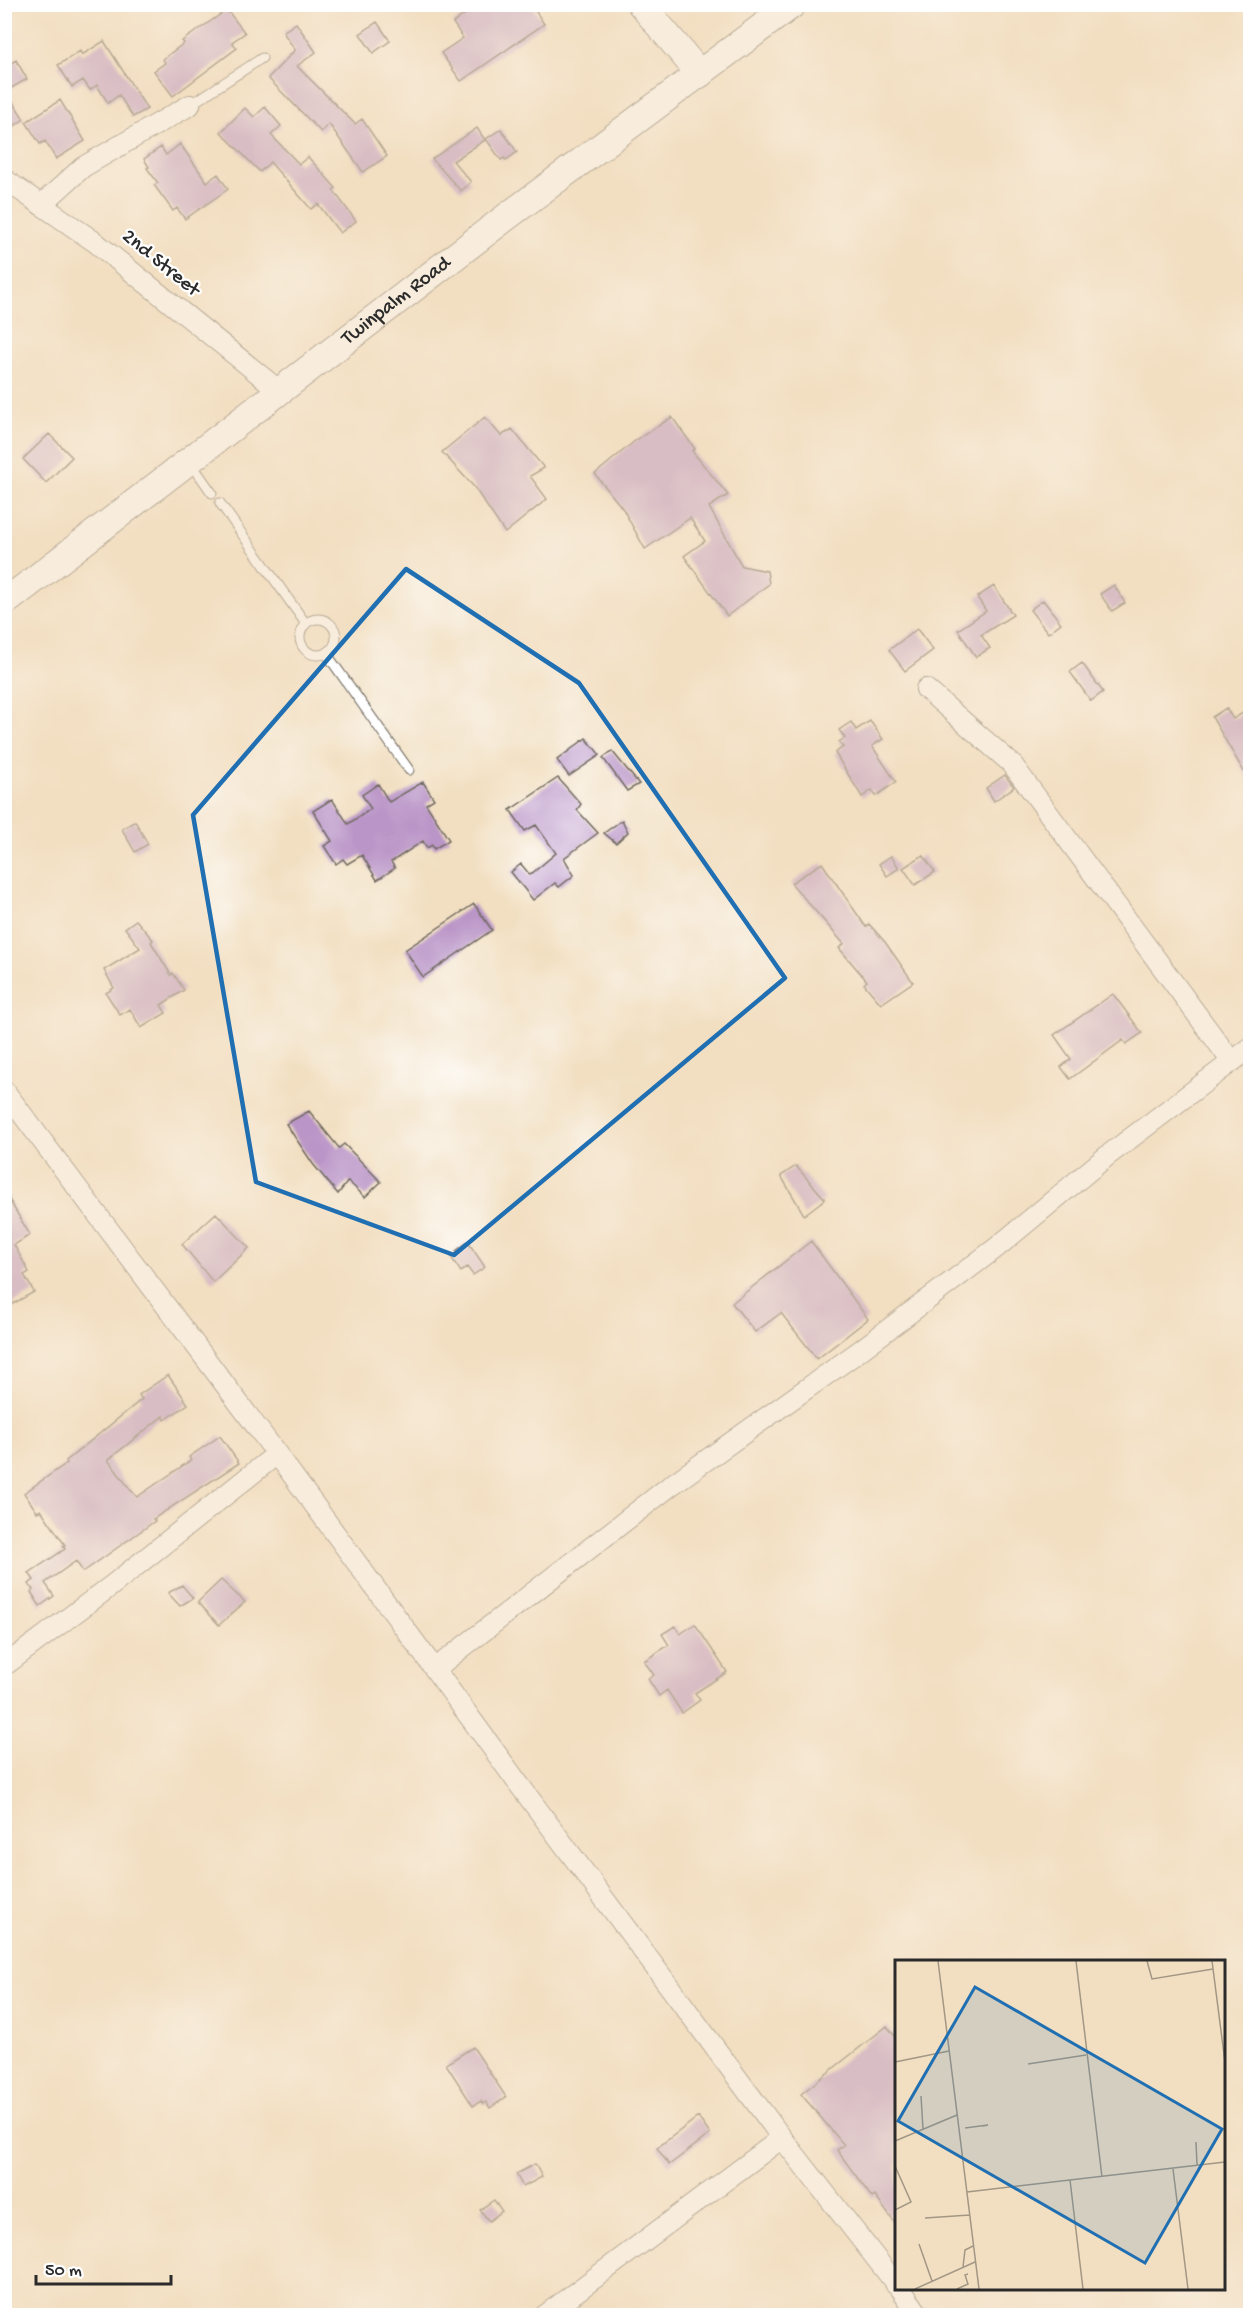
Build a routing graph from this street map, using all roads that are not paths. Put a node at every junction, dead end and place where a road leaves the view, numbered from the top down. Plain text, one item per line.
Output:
1 (641, 4) edge
2 (793, 4) edge
3 (262, 58) dead end
4 (700, 74) junction
5 (190, 105) joint
6 (4, 179) edge
7 (40, 205) junction
8 (281, 392) junction
9 (190, 461) junction
10 (212, 493) dead end
11 (220, 503) dead end
12 (4, 603) edge
13 (306, 624) junction
14 (326, 653) junction
15 (926, 689) dead end
16 (409, 770) dead end
17 (1251, 1048) edge
18 (1232, 1062) junction
19 (4, 1090) edge
20 (277, 1454) junction
21 (4, 1666) edge
22 (436, 1668) junction
23 (782, 2138) junction
24 (895, 2282) edge
25 (901, 2290) edge
26 (544, 2316) edge
27 (920, 2316) edge

1 - 4 main road
2 - 4 main road, Twinpalm Road
3 - 5 lane
4 - 8 main road, Twinpalm Road
5 - 7 street
6 - 7 street, 2nd Street
7 - 8 street, 2nd Street
8 - 9 main road, Twinpalm Road
9 - 10 lane
9 - 12 main road, Twinpalm Road
11 - 13 lane
13 - 14 lane
13 - 14 lane
14 - 16 lane
15 - 18 street
17 - 18 street
18 - 22 street
19 - 20 street
20 - 21 street
20 - 22 street
22 - 23 street
23 - 24 street
23 - 26 street
25 - 27 street

